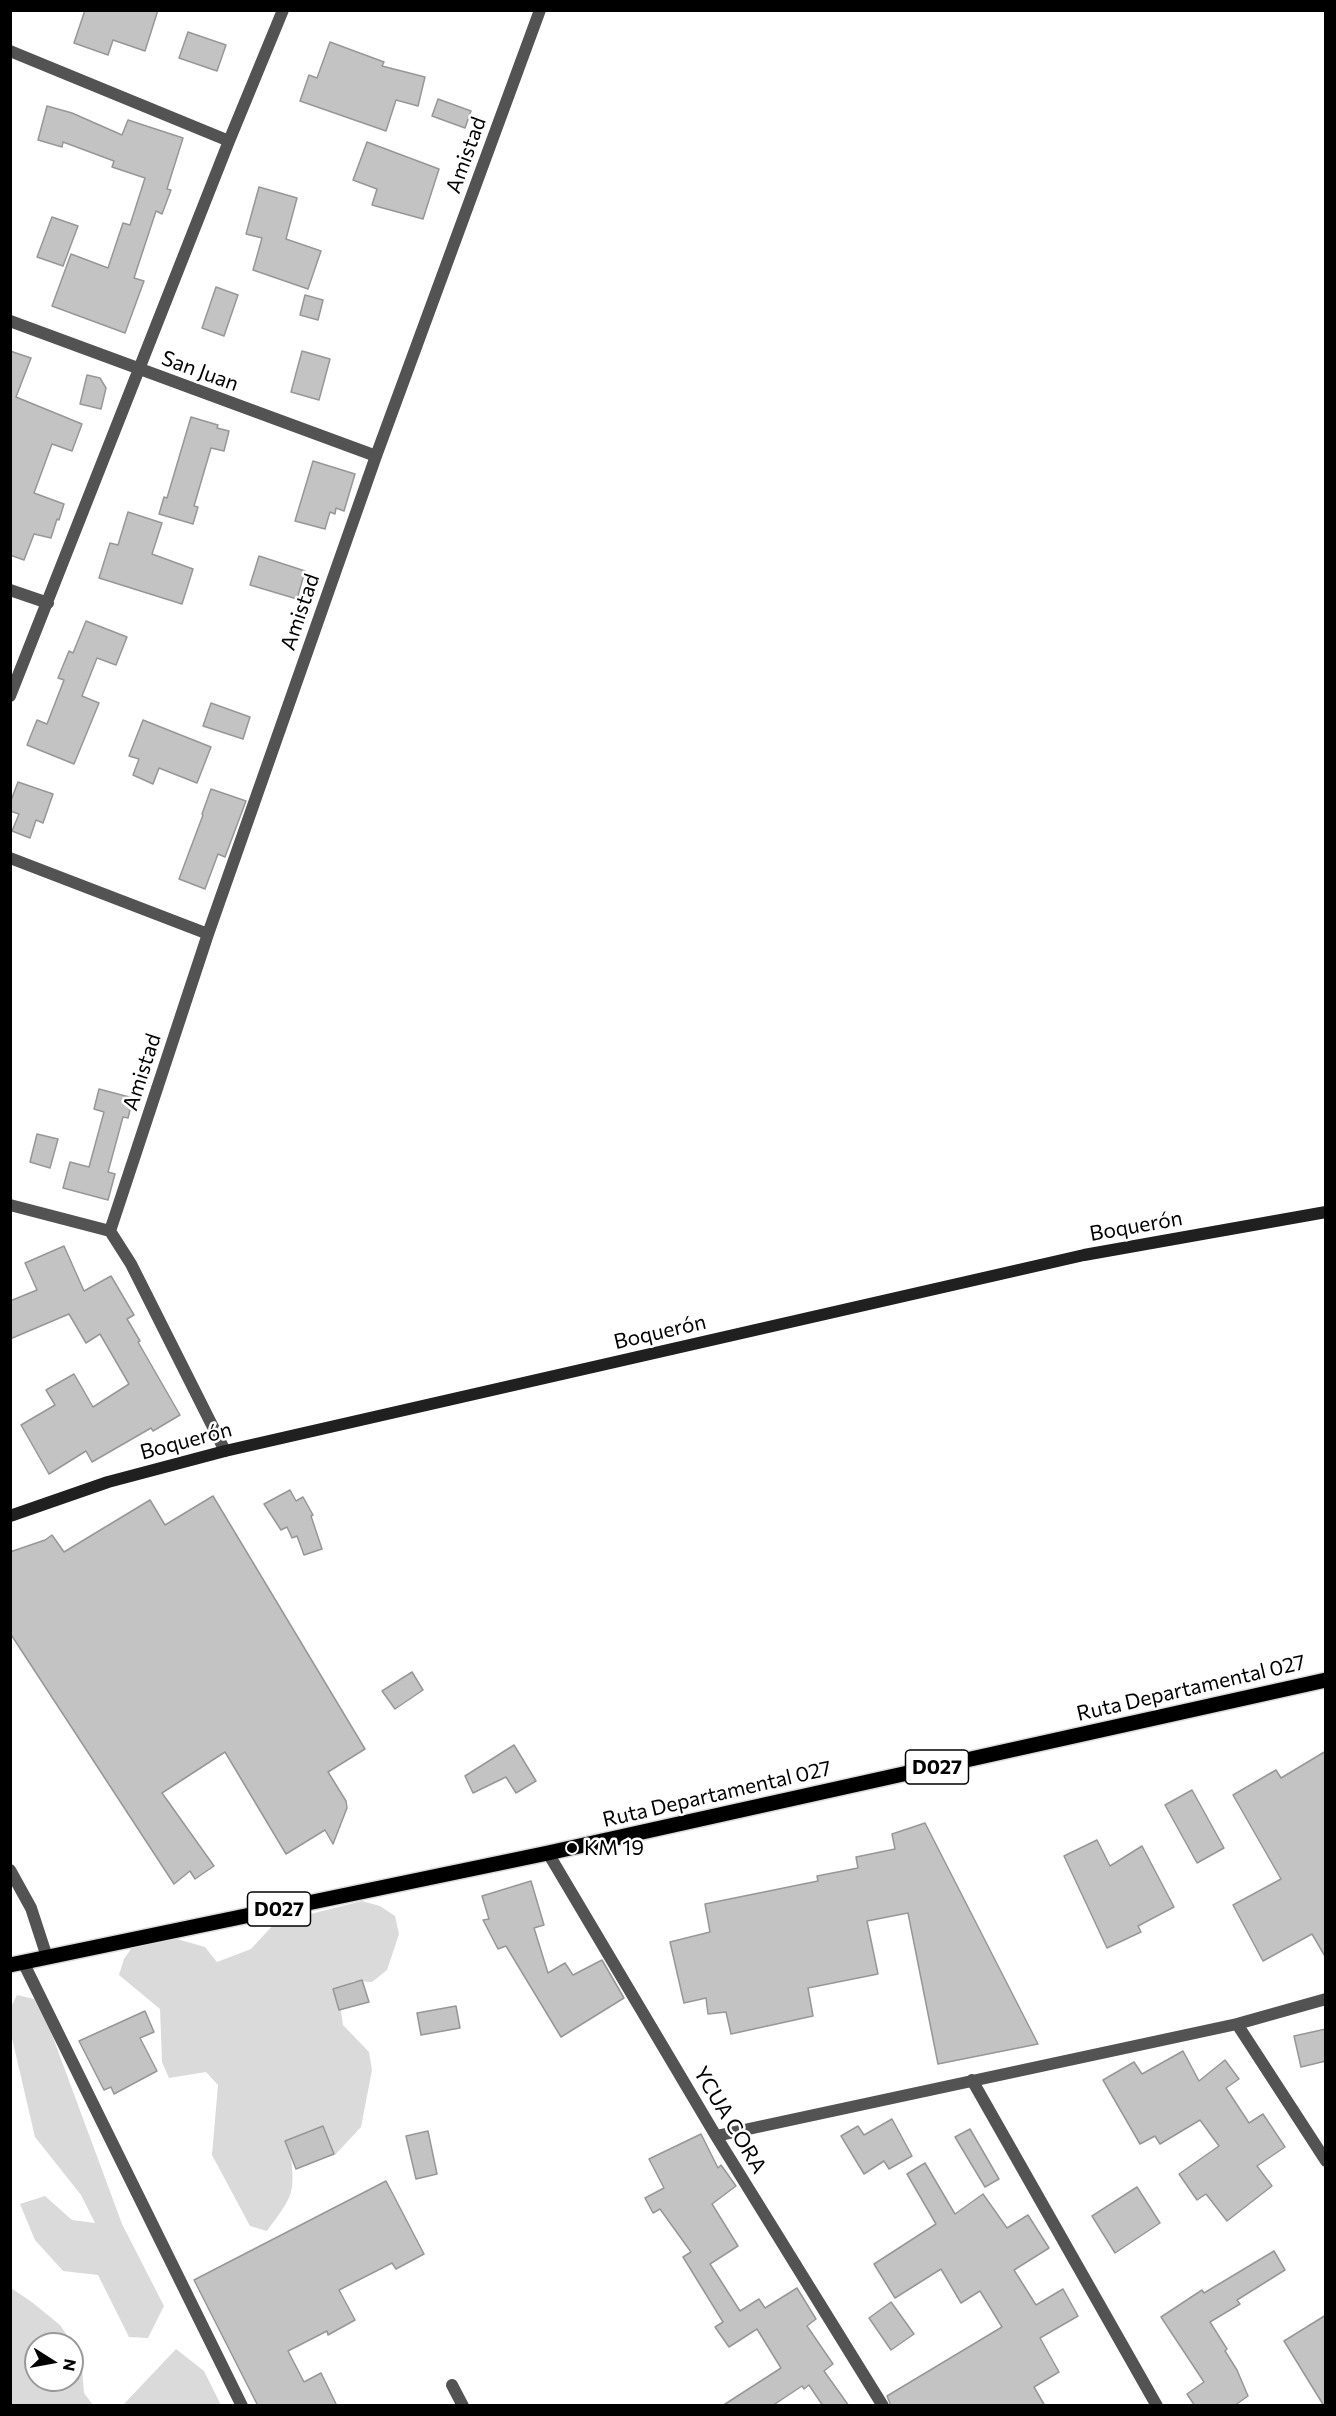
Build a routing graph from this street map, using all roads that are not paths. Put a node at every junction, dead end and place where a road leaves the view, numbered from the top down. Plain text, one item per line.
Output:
1 (283, 10) edge
2 (540, 10) edge
3 (10, 51) edge
4 (229, 141) junction
5 (10, 321) edge
6 (140, 369) junction
7 (376, 456) junction
8 (10, 590) edge
9 (48, 603) junction
10 (10, 696) edge
11 (10, 858) edge
12 (208, 934) junction
13 (10, 1205) edge
14 (1326, 1212) edge
15 (111, 1231) junction
16 (225, 1451) junction
17 (10, 1516) edge
18 (1326, 1680) edge
19 (548, 1853) junction
20 (10, 1870) edge
21 (47, 1957) junction
22 (17, 1964) edge
23 (1326, 1999) edge
24 (1237, 2024) junction
25 (972, 2080) junction
26 (716, 2136) junction
27 (1326, 2161) edge
28 (452, 2385) dead end
29 (242, 2406) edge
30 (463, 2406) edge
31 (883, 2406) edge
32 (1157, 2406) edge

1 - 4 street
2 - 7 street, Amistad
3 - 4 street
4 - 6 street
5 - 6 street, San Juan
6 - 7 street, San Juan
6 - 9 street
7 - 12 street, Amistad
8 - 9 street
9 - 10 street
11 - 12 street
12 - 15 street, Amistad
13 - 15 street
14 - 16 street, Boquerón
15 - 16 street
16 - 17 street, Boquerón
18 - 19 main road, Ruta Departamental 027 / D027
19 - 21 main road, Ruta Departamental 027 / D027
19 - 26 street, YCUA CORA
20 - 21 street
21 - 22 main road, Ruta Departamental 027 / D027
22 - 29 street
23 - 24 street
24 - 25 street
24 - 27 street
25 - 26 street
25 - 32 street
26 - 31 street, YCUA CORA
28 - 30 street

